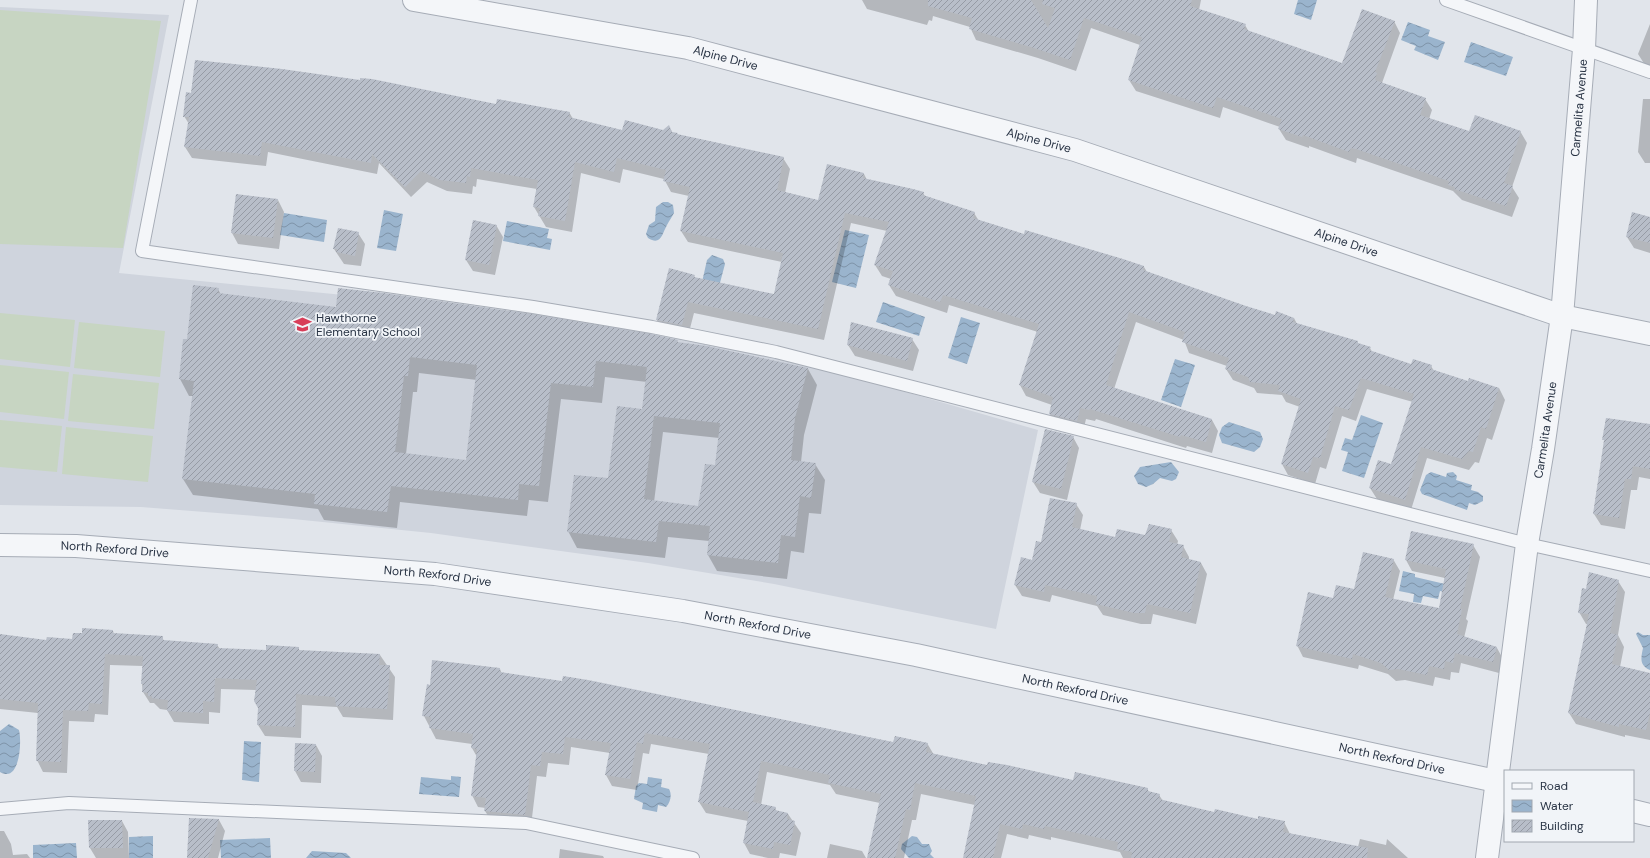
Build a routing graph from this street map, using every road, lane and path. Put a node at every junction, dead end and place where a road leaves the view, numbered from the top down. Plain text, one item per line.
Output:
1 (191, 0) edge
2 (414, 0) edge
3 (1446, 0) edge
4 (1586, 0) edge
5 (1584, 49) junction
6 (1650, 72) edge
7 (1562, 316) junction
8 (1650, 334) edge
9 (1527, 544) junction
10 (0, 545) edge
11 (1650, 571) edge
12 (1501, 782) edge
13 (0, 809) edge
14 (1634, 811) edge
15 (1650, 815) edge
16 (693, 858) edge
17 (1487, 858) edge

1 - 9 lane
2 - 7 street, Alpine Drive
3 - 5 lane
4 - 5 street, Carmelita Avenue
5 - 6 lane
5 - 7 street, Carmelita Avenue
7 - 8 street, Alpine Drive
7 - 9 street, Carmelita Avenue
9 - 11 lane
9 - 12 street, Carmelita Avenue
10 - 12 street, North Rexford Drive
12 - 17 street, Carmelita Avenue
13 - 16 lane
14 - 15 street

